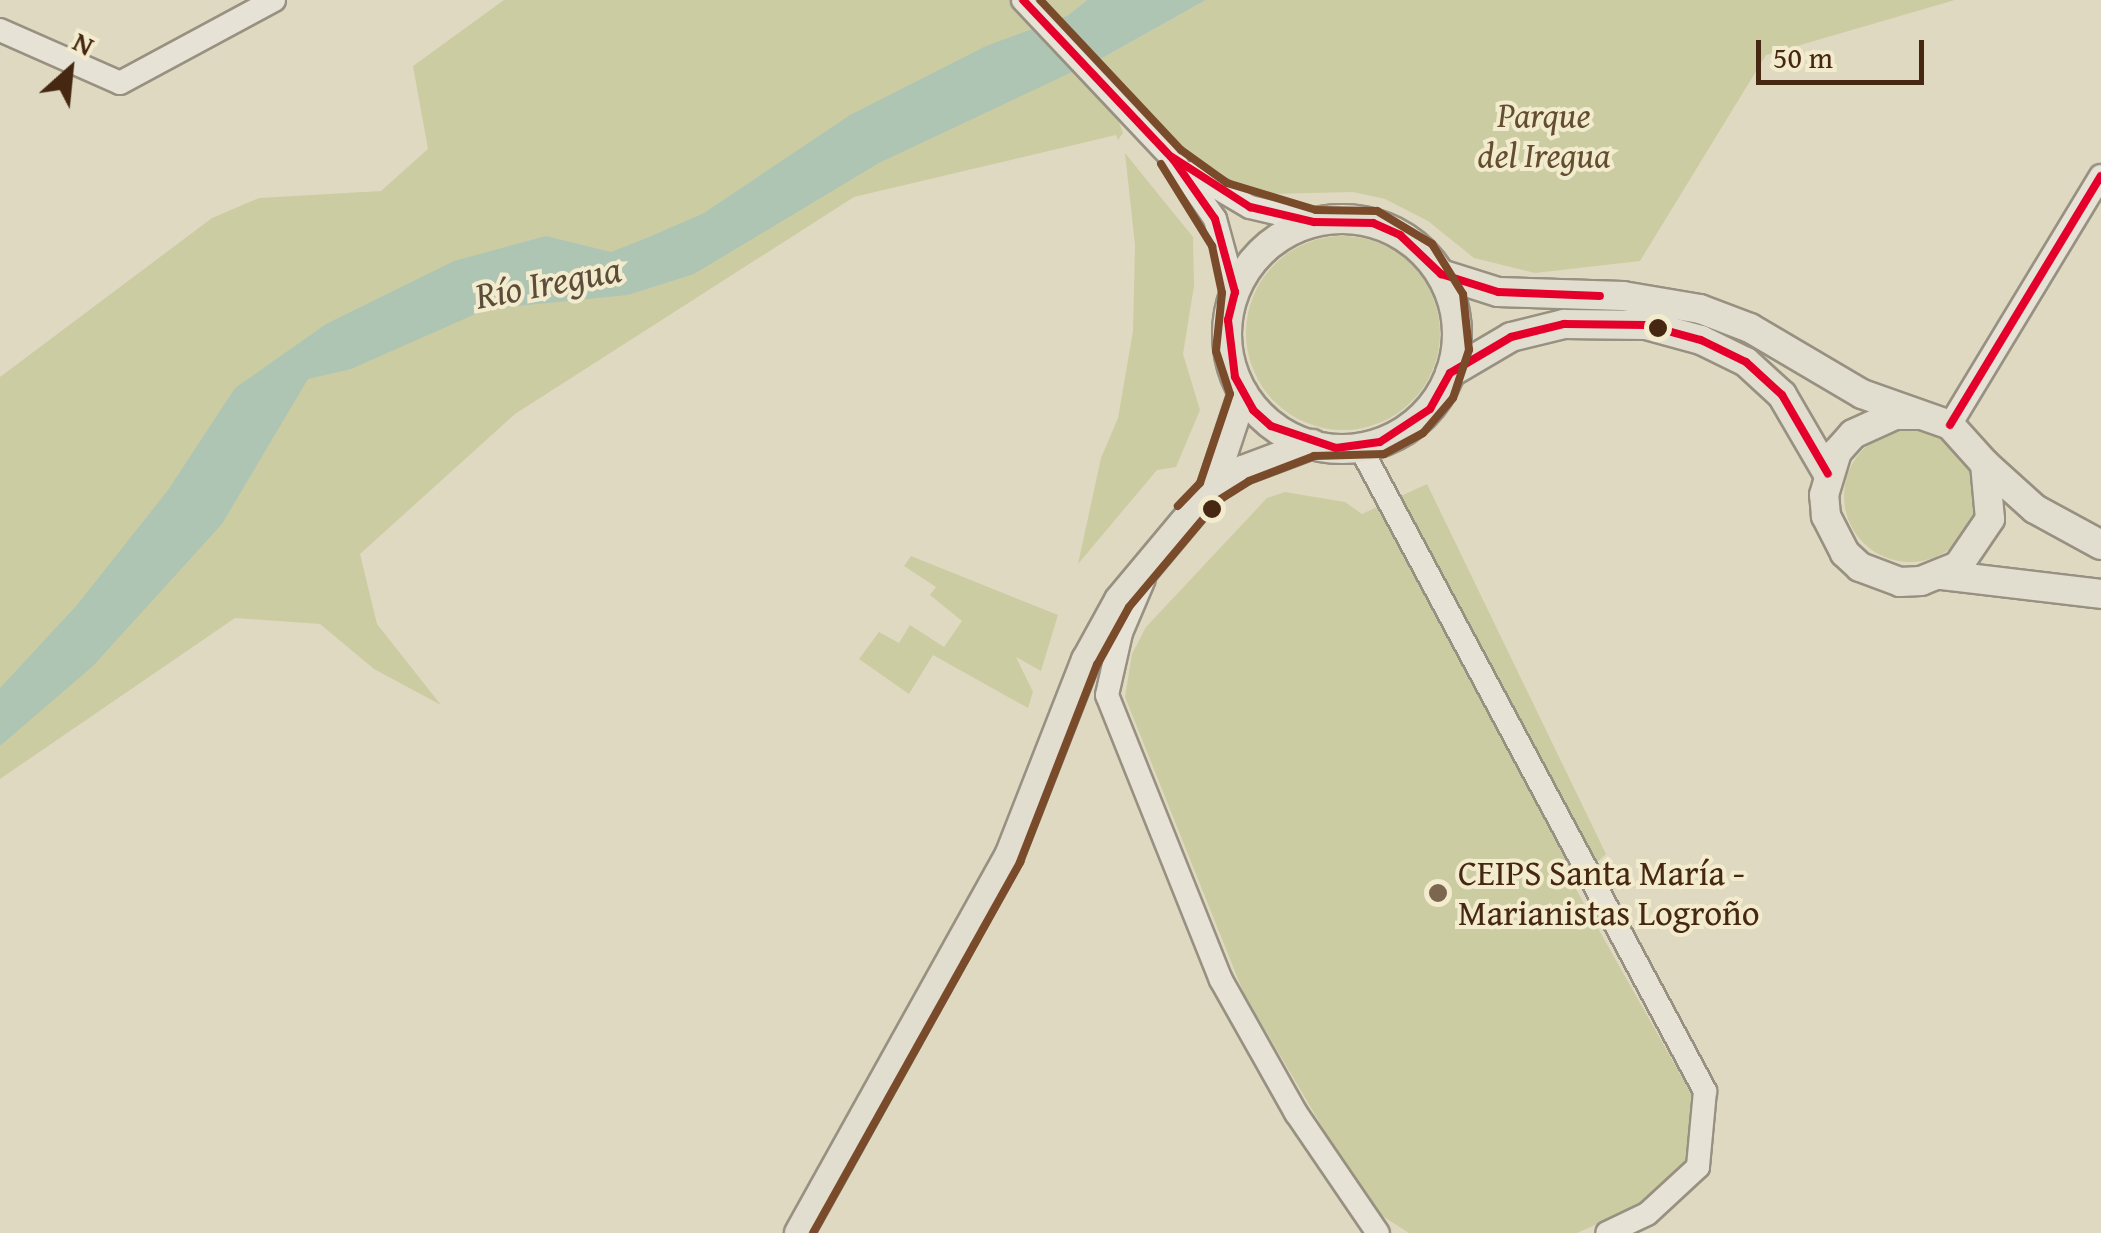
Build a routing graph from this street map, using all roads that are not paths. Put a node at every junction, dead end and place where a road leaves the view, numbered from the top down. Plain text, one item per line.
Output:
1 (274, 0) edge
2 (1024, 0) edge
3 (0, 30) edge
4 (1173, 159) junction
5 (2101, 176) edge
6 (1314, 222) junction
7 (1440, 274) junction
8 (1234, 292) junction
9 (1450, 373) junction
10 (1243, 393) junction
11 (1919, 415) junction
12 (1950, 425) junction
13 (1312, 444) junction
14 (1360, 447) junction
15 (1985, 464) junction
16 (1828, 474) junction
17 (1210, 490) junction
18 (2101, 545) edge
19 (1157, 548) junction
20 (1942, 576) junction
21 (2101, 594) edge
22 (799, 1233) edge
23 (1378, 1233) edge
24 (1608, 1233) edge

1 - 3 street
2 - 4 street
4 - 6 street
4 - 8 street
5 - 12 street
6 - 7 main road
6 - 8 main road
7 - 9 main road
7 - 11 main road
8 - 10 main road
9 - 14 main road
9 - 16 main road
10 - 13 main road
10 - 17 main road
11 - 12 main road
11 - 16 main road
12 - 15 main road
13 - 14 main road
13 - 17 main road
14 - 24 street
15 - 18 main road
15 - 20 main road
16 - 20 main road
17 - 19 main road
19 - 22 main road
19 - 23 street
20 - 21 main road

